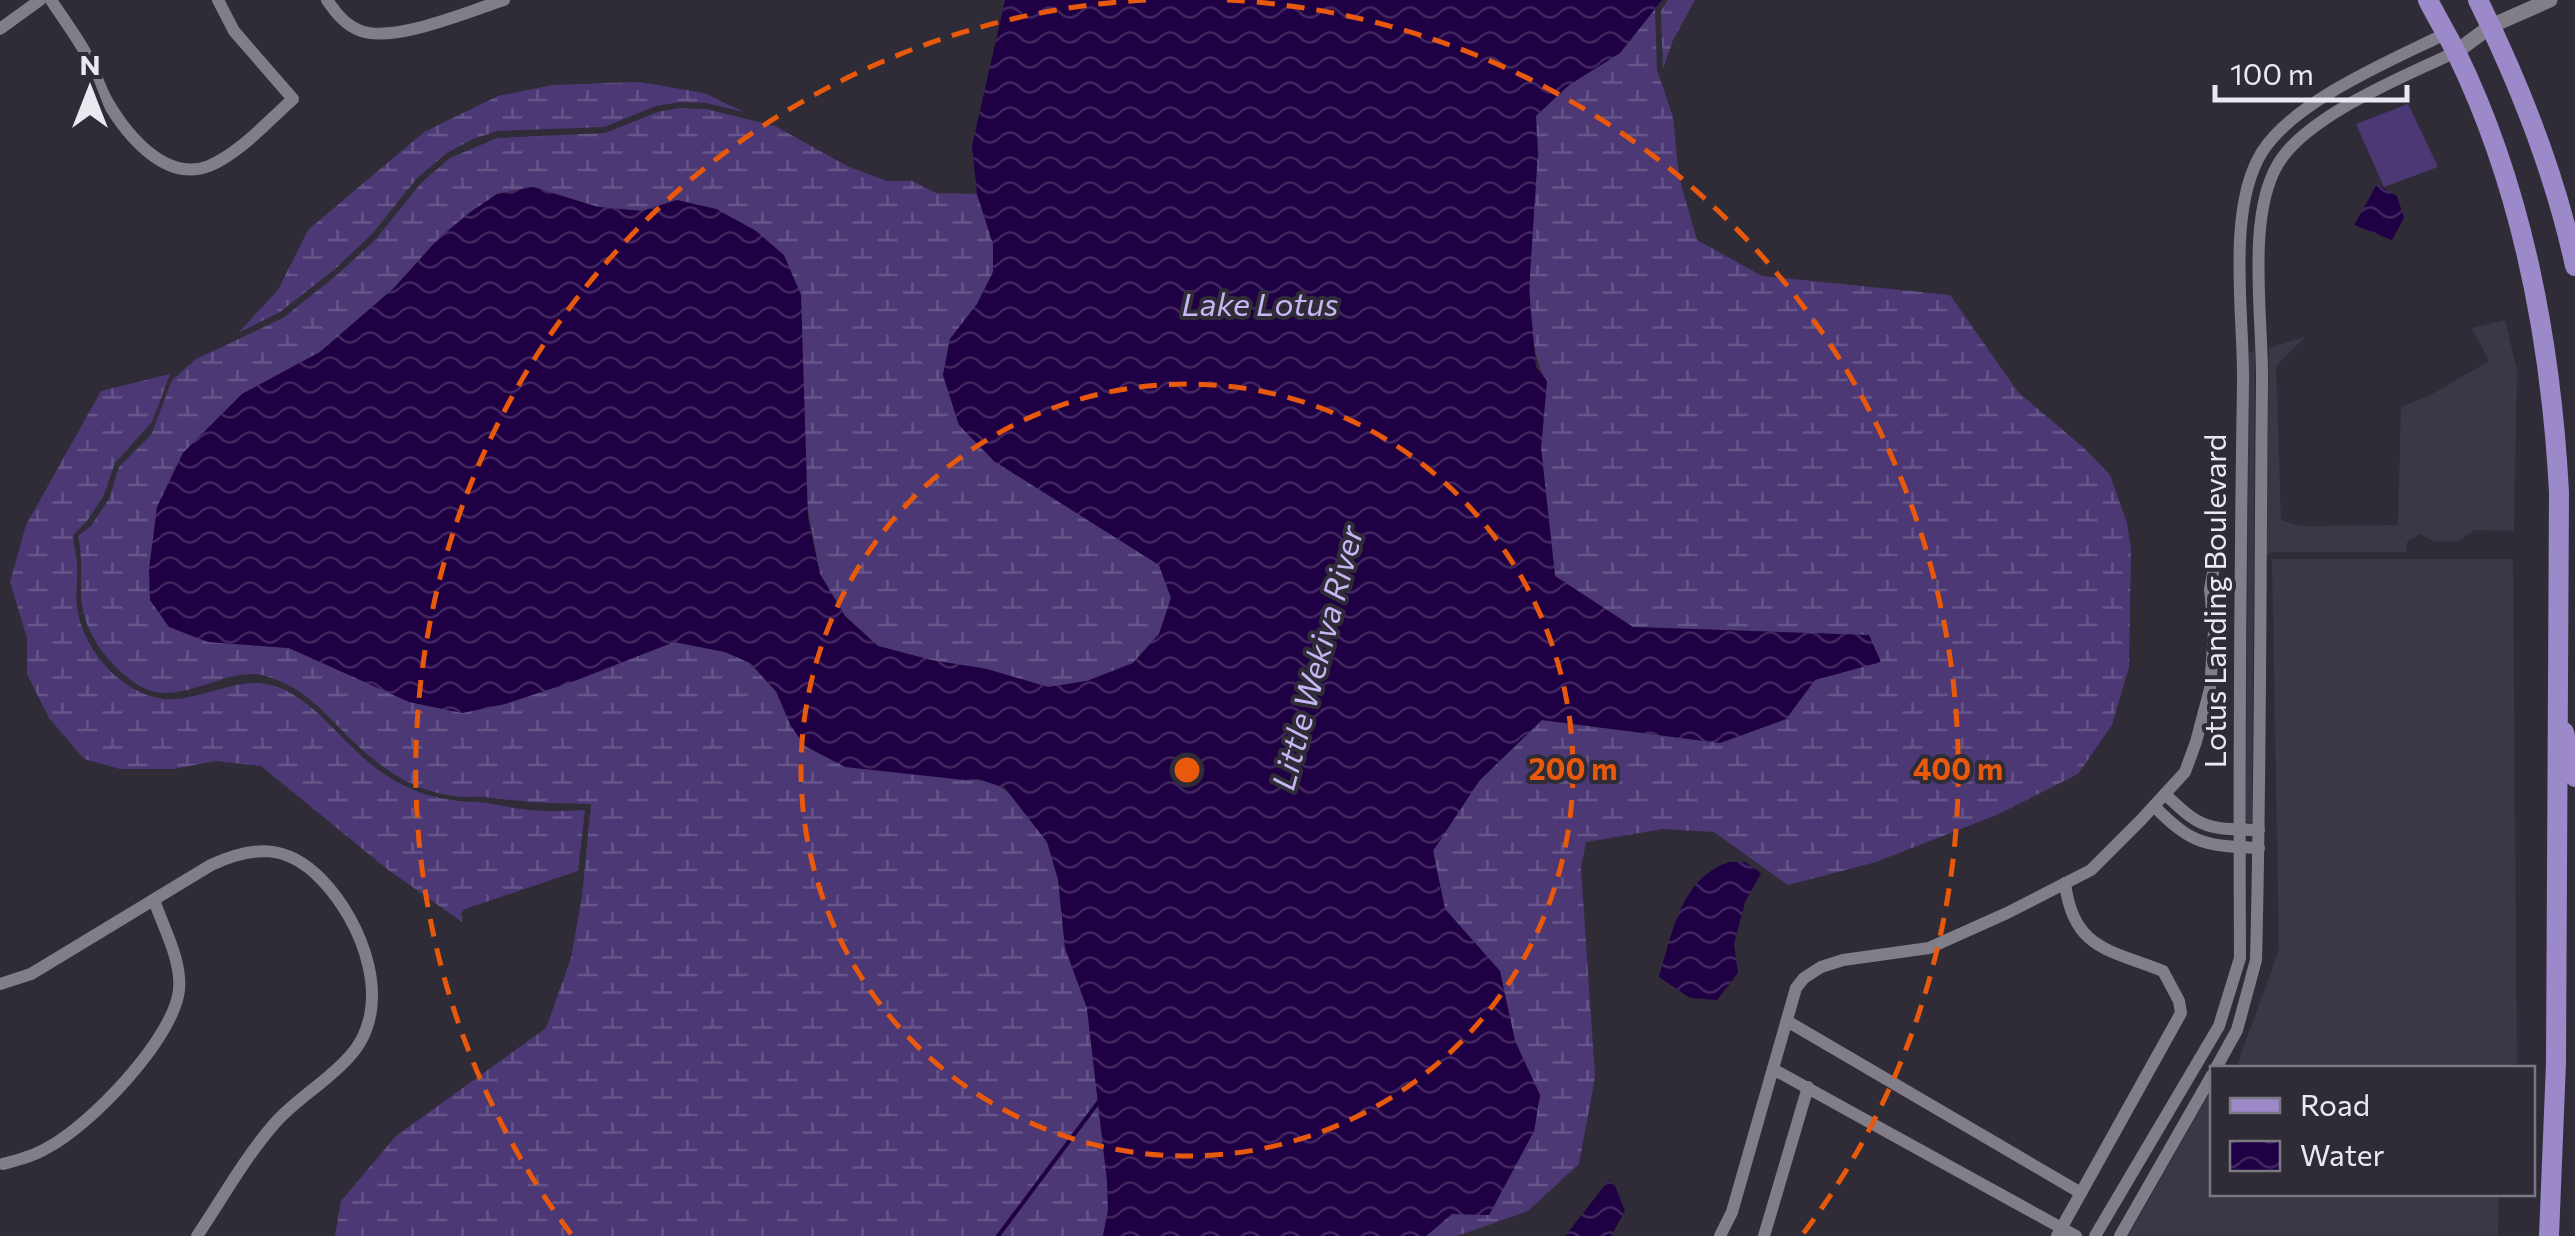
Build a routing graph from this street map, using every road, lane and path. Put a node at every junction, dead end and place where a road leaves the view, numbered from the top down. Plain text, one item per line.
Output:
1 (40, 0) edge
2 (51, 0) edge
3 (218, 0) edge
4 (327, 0) edge
5 (504, 0) edge
6 (2428, 0) edge
7 (2478, 0) edge
8 (2550, 0) edge
9 (2491, 26) junction
10 (0, 30) edge
11 (2451, 43) junction
12 (2575, 266) edge
13 (2215, 562) dead end
14 (2558, 716) junction
15 (2575, 777) edge
16 (2165, 794) junction
17 (2154, 806) junction
18 (2207, 827) junction
19 (2240, 830) junction
20 (2259, 830) junction
21 (2202, 843) junction
22 (2566, 843) edge
23 (2240, 848) junction
24 (2259, 848) junction
25 (2065, 883) junction
26 (154, 900) junction
27 (0, 984) edge
28 (1788, 1021) junction
29 (2217, 1066) edge
30 (1773, 1069) junction
31 (2210, 1079) edge
32 (1808, 1087) junction
33 (4, 1164) dead end
34 (2081, 1193) junction
35 (2059, 1232) edge
36 (197, 1236) edge
37 (1720, 1236) edge
38 (1764, 1236) edge
39 (2076, 1236) edge
40 (2095, 1236) edge
41 (2120, 1236) edge
42 (2549, 1236) edge

1 - 10 street
2 - 3 street
4 - 5 street
6 - 11 main road
7 - 9 main road
8 - 9 street
9 - 11 street
9 - 12 main road
11 - 14 main road
11 - 19 street, Lotus Landing Boulevard
11 - 20 street, Lotus Landing Boulevard
13 - 16 street
14 - 15 main road
14 - 22 main road
16 - 17 street
16 - 18 street
17 - 21 street
17 - 25 street
18 - 19 street
18 - 21 street
19 - 20 street
19 - 23 street, Lotus Landing Boulevard
20 - 24 street, Lotus Landing Boulevard
21 - 23 street
22 - 42 main road
23 - 24 street
23 - 40 street, Lotus Landing Boulevard
24 - 29 street, Lotus Landing Boulevard
25 - 28 street
25 - 34 street
26 - 27 street
26 - 33 street
26 - 36 street
28 - 30 street
28 - 34 street
30 - 32 street
30 - 37 street
31 - 41 street, Lotus Landing Boulevard
32 - 35 street
32 - 38 street
34 - 35 street
35 - 39 street

